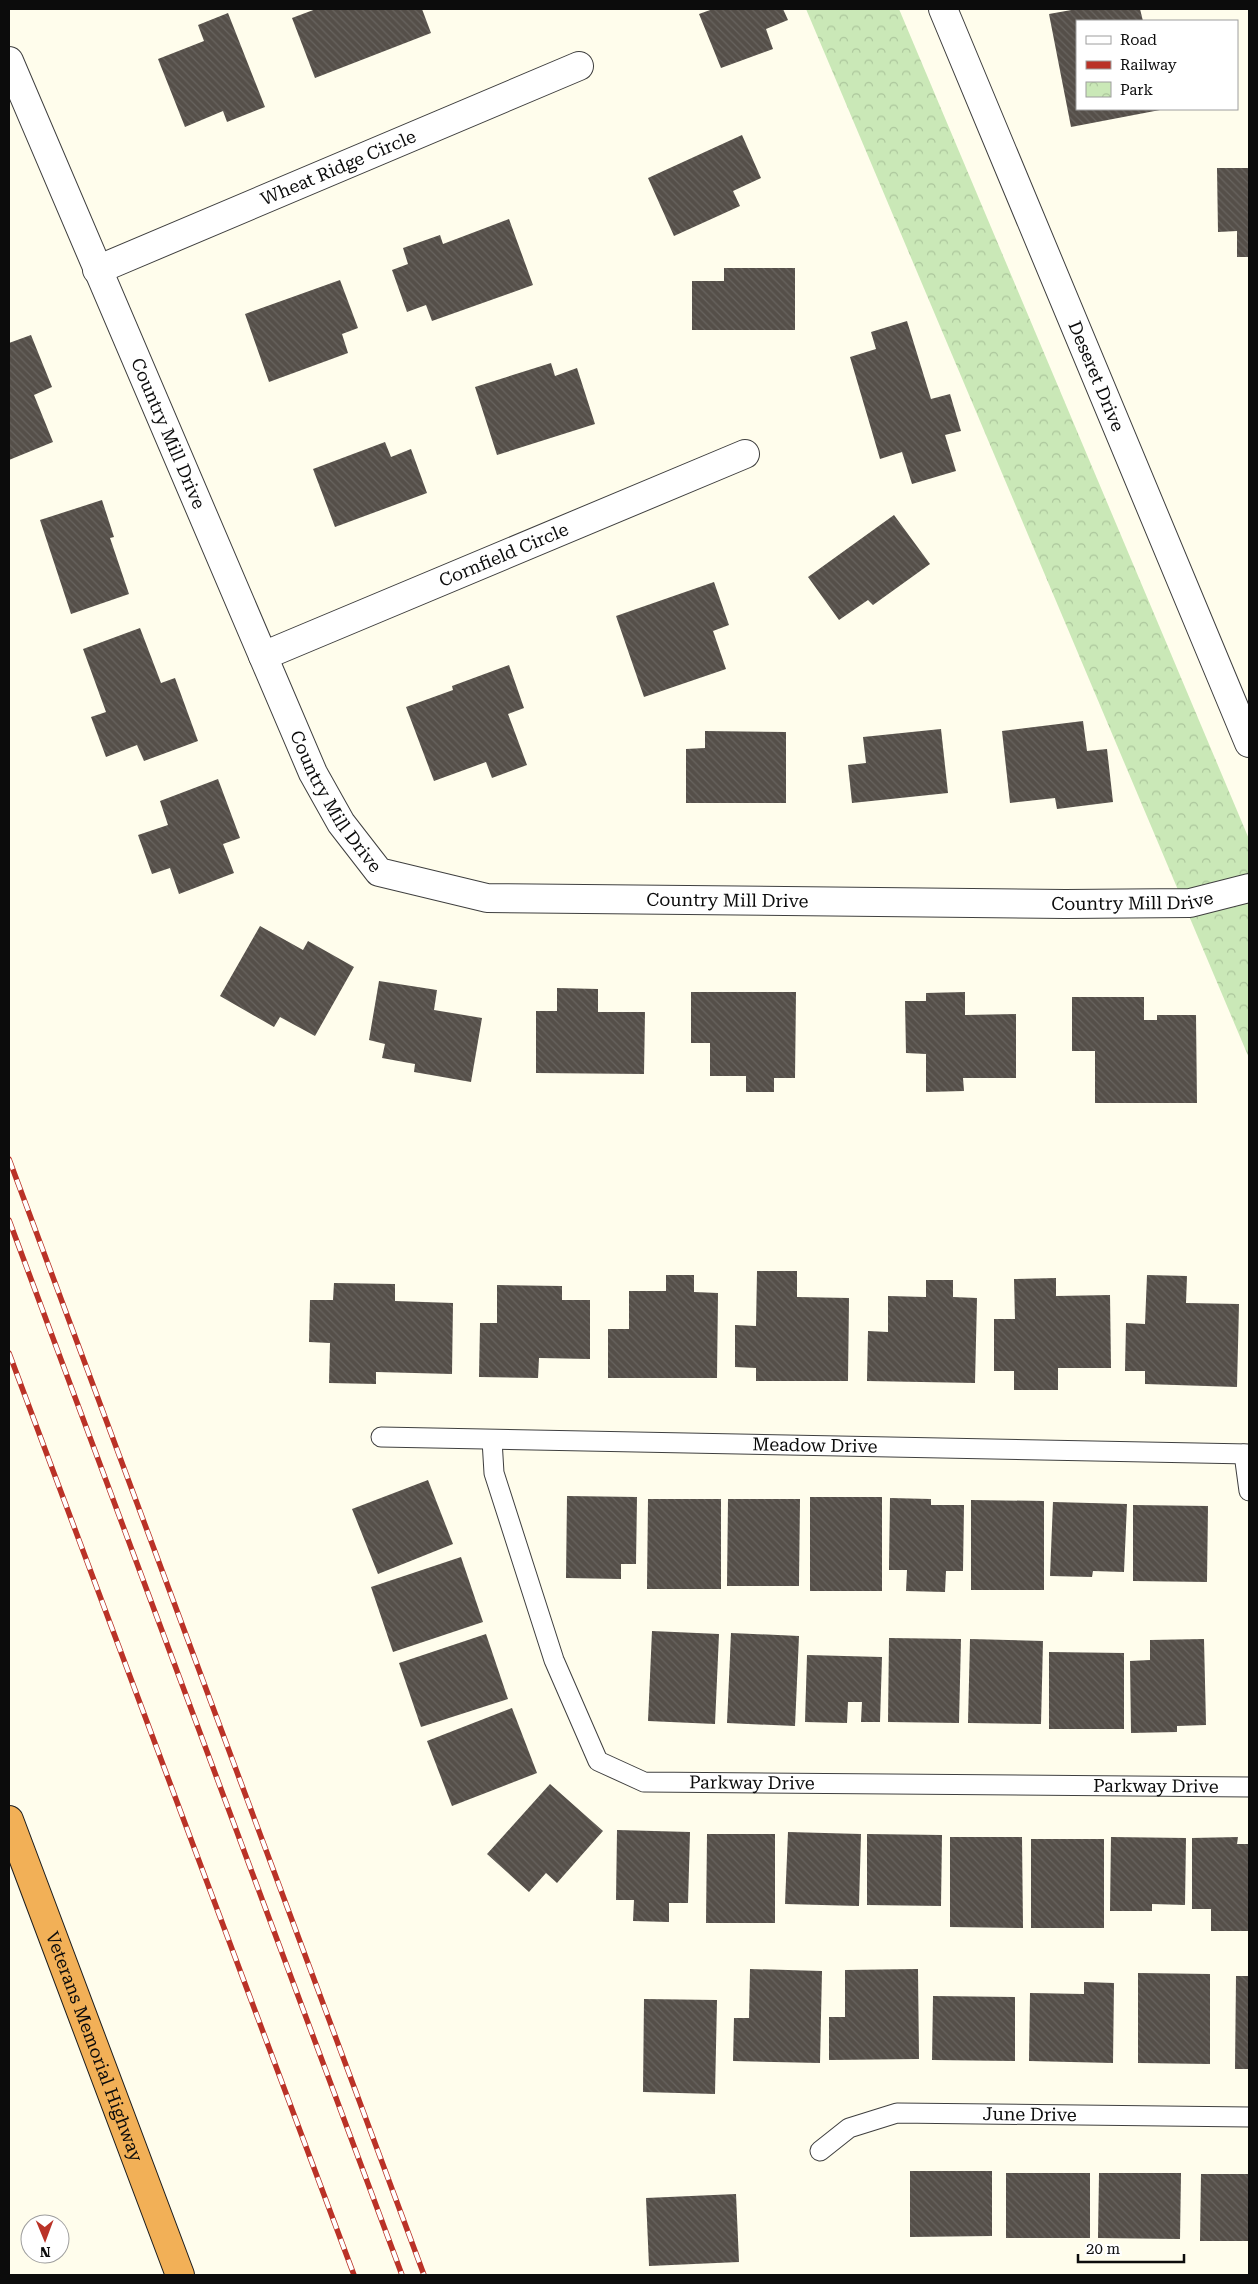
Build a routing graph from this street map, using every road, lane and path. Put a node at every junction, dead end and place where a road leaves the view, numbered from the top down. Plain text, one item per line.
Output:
1 (943, 9) edge
2 (9, 61) edge
3 (579, 66) dead end
4 (97, 270) junction
5 (745, 454) dead end
6 (263, 656) junction
7 (1249, 743) edge
8 (1249, 888) edge
9 (380, 1437) dead end
10 (492, 1440) junction
11 (1247, 1454) edge
12 (1249, 1491) edge
13 (1249, 1786) edge
14 (9, 1820) edge
15 (1249, 2117) edge
16 (820, 2151) dead end
17 (180, 2275) edge

1 - 7 street, Deseret Drive
2 - 4 street, Country Mill Drive
3 - 4 street, Wheat Ridge Circle
4 - 6 street, Country Mill Drive
5 - 6 street, Cornfield Circle
6 - 8 street, Country Mill Drive
9 - 10 lane, Meadow Drive
10 - 11 lane, Meadow Drive
10 - 13 lane, Parkway Drive
11 - 12 lane
14 - 17 highway, Veterans Memorial Highway
15 - 16 lane, June Drive

